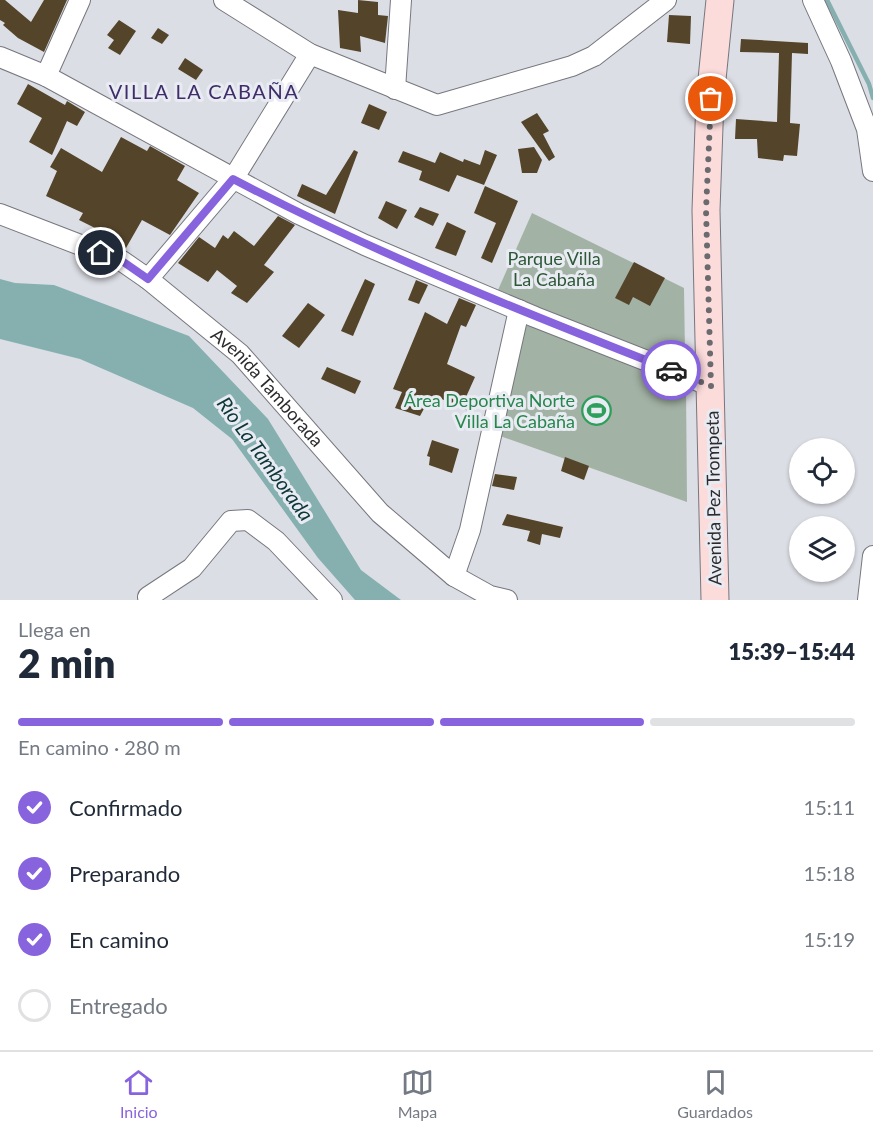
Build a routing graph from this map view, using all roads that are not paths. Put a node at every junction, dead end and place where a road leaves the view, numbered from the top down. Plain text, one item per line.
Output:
1 (80, 0) edge
2 (224, 0) edge
3 (400, 0) edge
4 (666, 0) edge
5 (720, 0) edge
6 (813, 0) edge
7 (309, 54) junction
8 (0, 57) edge
9 (46, 76) junction
10 (395, 89) junction
11 (873, 171) edge
12 (233, 179) junction
13 (0, 214) edge
14 (148, 279) junction
15 (519, 310) junction
16 (711, 386) junction
17 (873, 556) edge
18 (454, 576) junction
19 (148, 597) dead end
20 (332, 600) edge
21 (507, 600) edge
22 (715, 600) edge
23 (868, 600) edge

1 - 9 street
2 - 7 street
3 - 10 street
4 - 10 street
5 - 16 main road, Avenida Pez Trompeta
6 - 11 street
7 - 10 street
7 - 12 street
8 - 9 street
9 - 12 street
12 - 14 street
12 - 15 street
13 - 14 street, Avenida Tamborada
14 - 18 street, Avenida Tamborada
15 - 16 street
15 - 18 street
16 - 22 main road, Avenida Pez Trompeta
17 - 23 street
18 - 21 street, Avenida Tamborada
19 - 20 street

